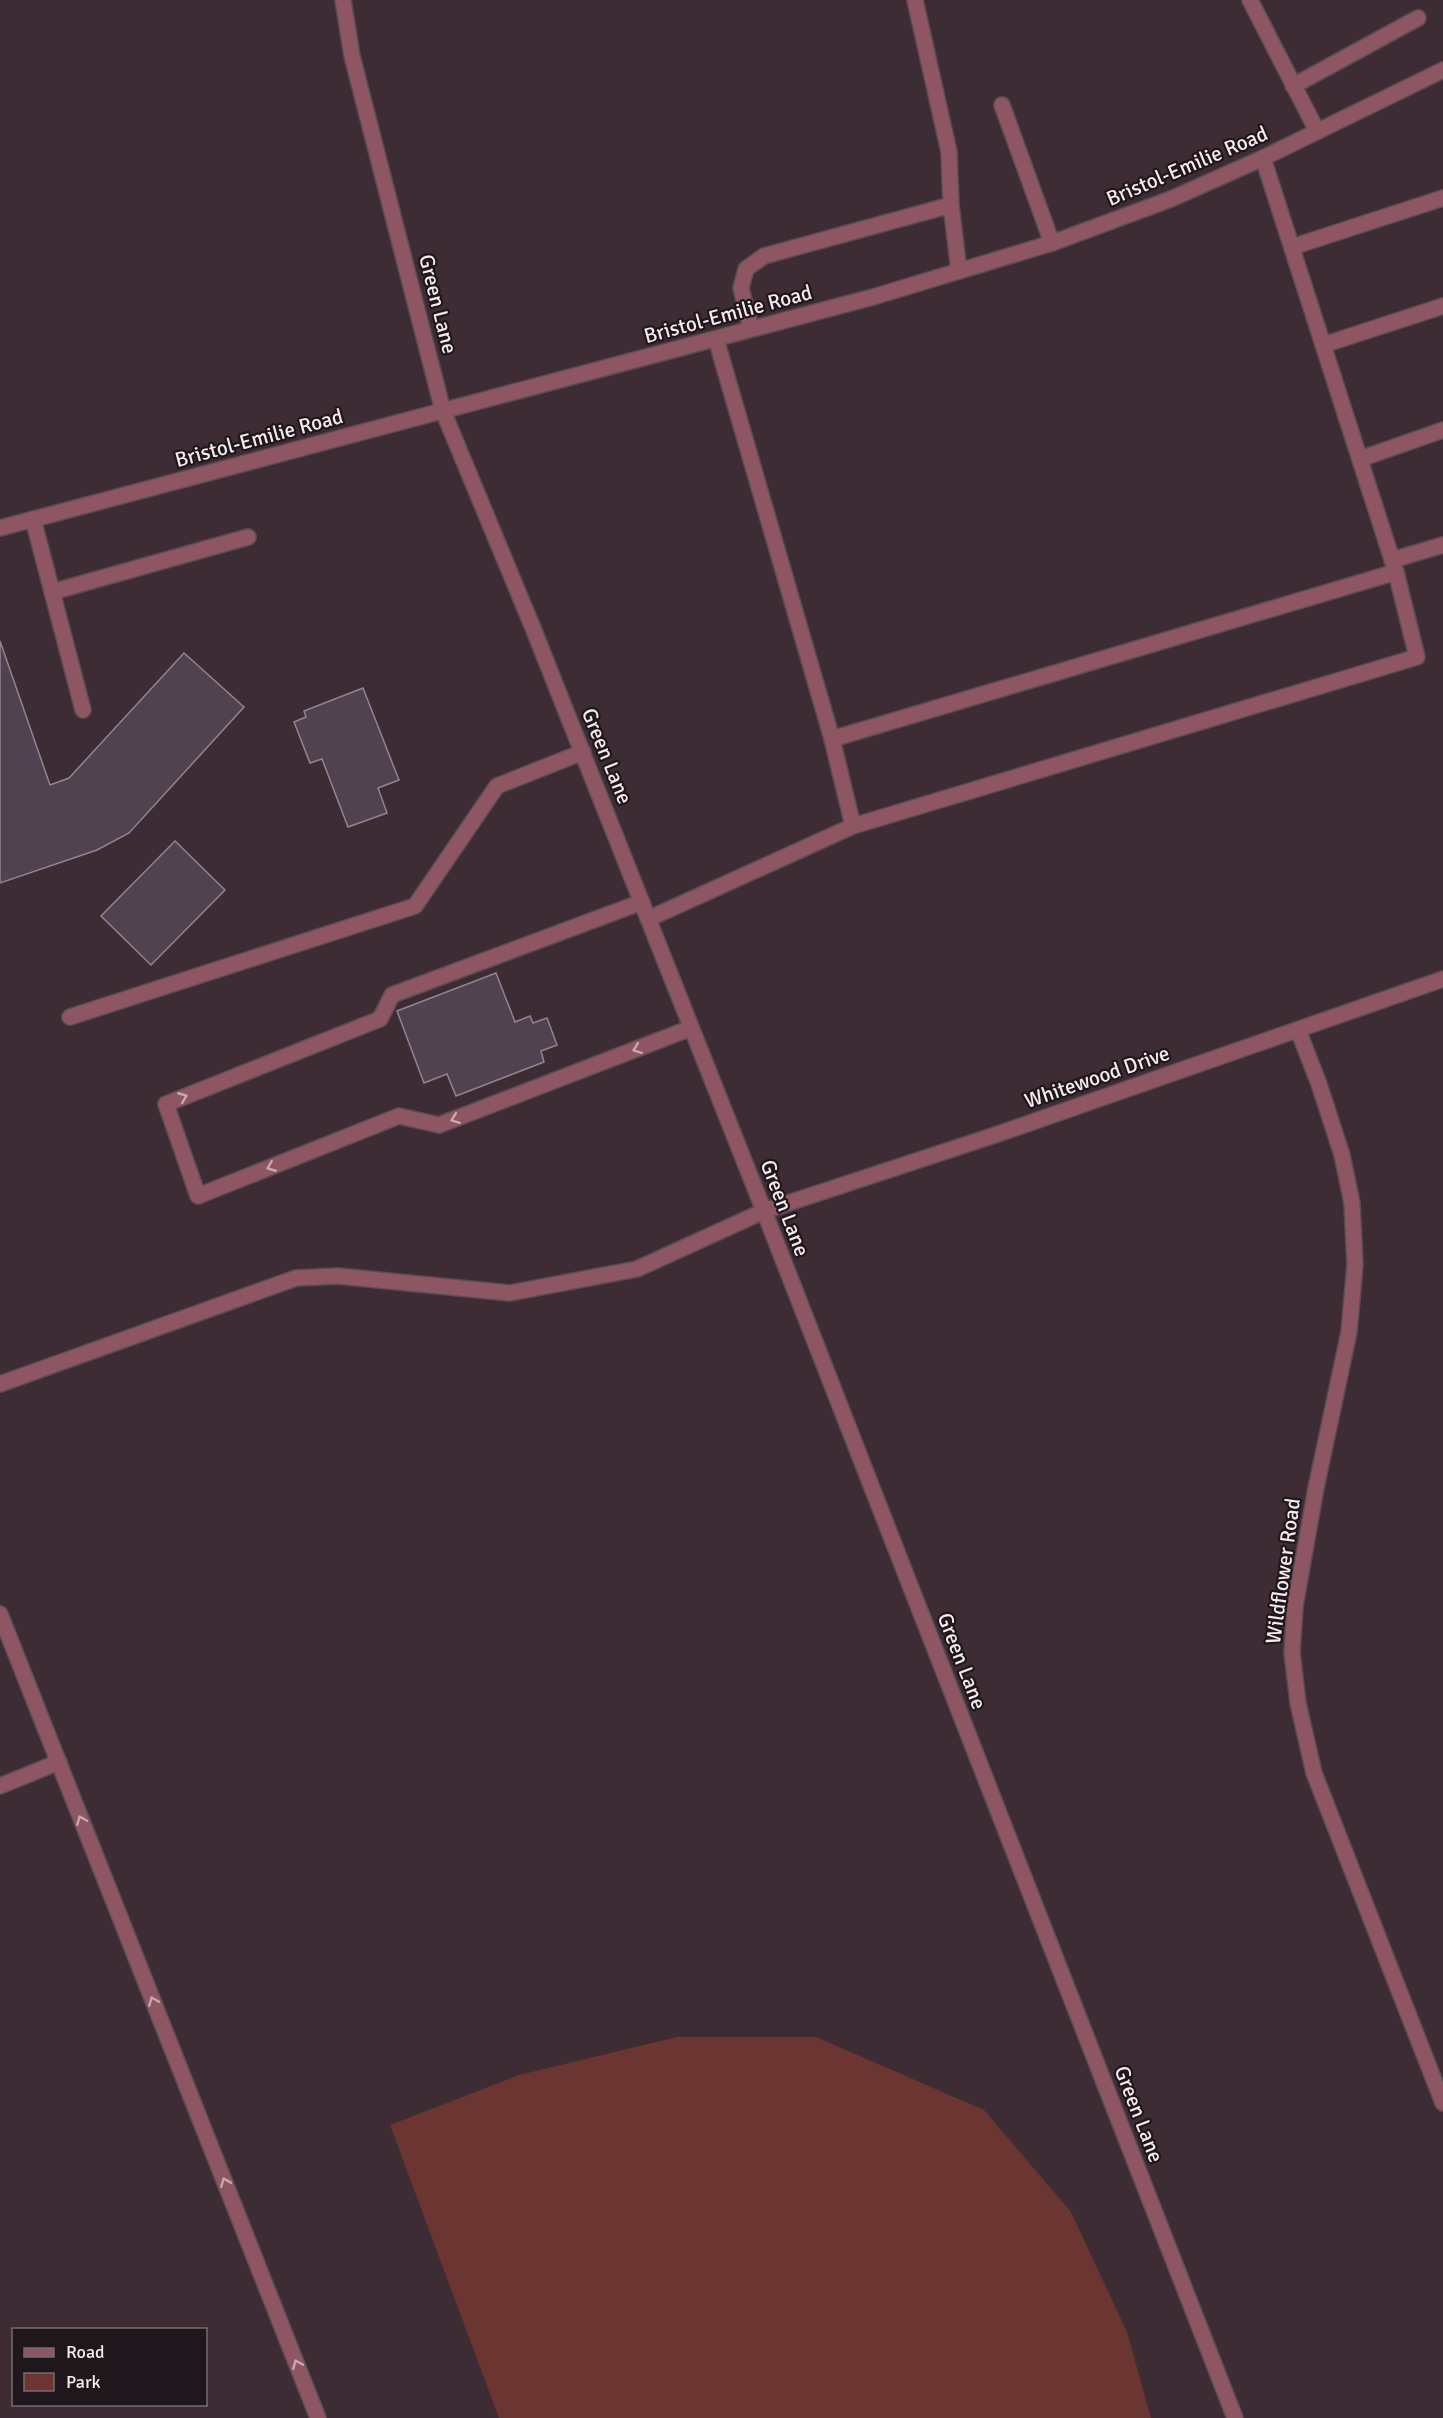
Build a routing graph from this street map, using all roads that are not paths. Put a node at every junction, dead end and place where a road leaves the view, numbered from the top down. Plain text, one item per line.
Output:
1 (343, 0) edge
2 (915, 0) edge
3 (1250, 0) edge
4 (1418, 18) dead end
5 (1443, 70) edge
6 (1293, 86) junction
7 (1002, 105) dead end
8 (1317, 131) junction
9 (1263, 158) junction
10 (1443, 198) edge
11 (951, 205) junction
12 (1052, 243) junction
13 (1292, 247) junction
14 (959, 271) junction
15 (1443, 306) edge
16 (751, 330) junction
17 (716, 339) junction
18 (1323, 345) junction
19 (443, 411) junction
20 (1443, 430) edge
21 (1360, 459) junction
22 (33, 519) junction
23 (0, 528) edge
24 (248, 537) dead end
25 (1443, 545) edge
26 (1394, 566) junction
27 (52, 592) junction
28 (83, 710) dead end
29 (832, 738) junction
30 (583, 752) junction
31 (853, 826) junction
32 (642, 902) junction
33 (648, 919) junction
34 (1443, 979) edge
35 (70, 1017) dead end
36 (691, 1028) junction
37 (1298, 1030) junction
38 (764, 1211) junction
39 (0, 1384) edge
40 (0, 1614) edge
41 (59, 1762) junction
42 (0, 1786) edge
43 (1443, 2103) edge
44 (318, 2418) edge
45 (1235, 2418) edge

1 - 19 street, Green Lane
2 - 11 street
3 - 6 street
4 - 6 street
5 - 8 street, Bristol-Emilie Road
6 - 8 street
7 - 12 street
8 - 9 street, Bristol-Emilie Road
9 - 12 street, Bristol-Emilie Road
9 - 13 street
10 - 13 street
11 - 14 street
11 - 16 street
12 - 14 street, Bristol-Emilie Road
13 - 18 street
14 - 16 street, Bristol-Emilie Road
15 - 18 street
16 - 17 street, Bristol-Emilie Road
17 - 19 street, Bristol-Emilie Road
17 - 29 street
18 - 21 street
19 - 22 street, Bristol-Emilie Road
19 - 30 street, Green Lane
20 - 21 street
21 - 26 street
22 - 23 street, Bristol-Emilie Road
22 - 27 street
24 - 27 street
25 - 26 street
26 - 29 street
26 - 31 street
27 - 28 street
29 - 31 street
30 - 32 street, Green Lane
30 - 35 street
31 - 33 street
32 - 33 street, Green Lane
36 -> 32 street
33 - 36 street, Green Lane
34 - 37 street, Whitewood Drive
36 - 38 street, Green Lane
37 - 38 street, Whitewood Drive
37 - 43 street, Wildflower Road
38 - 39 street, Whitewood Drive
38 - 45 street, Green Lane
40 - 41 street
41 - 42 street
44 -> 41 street

